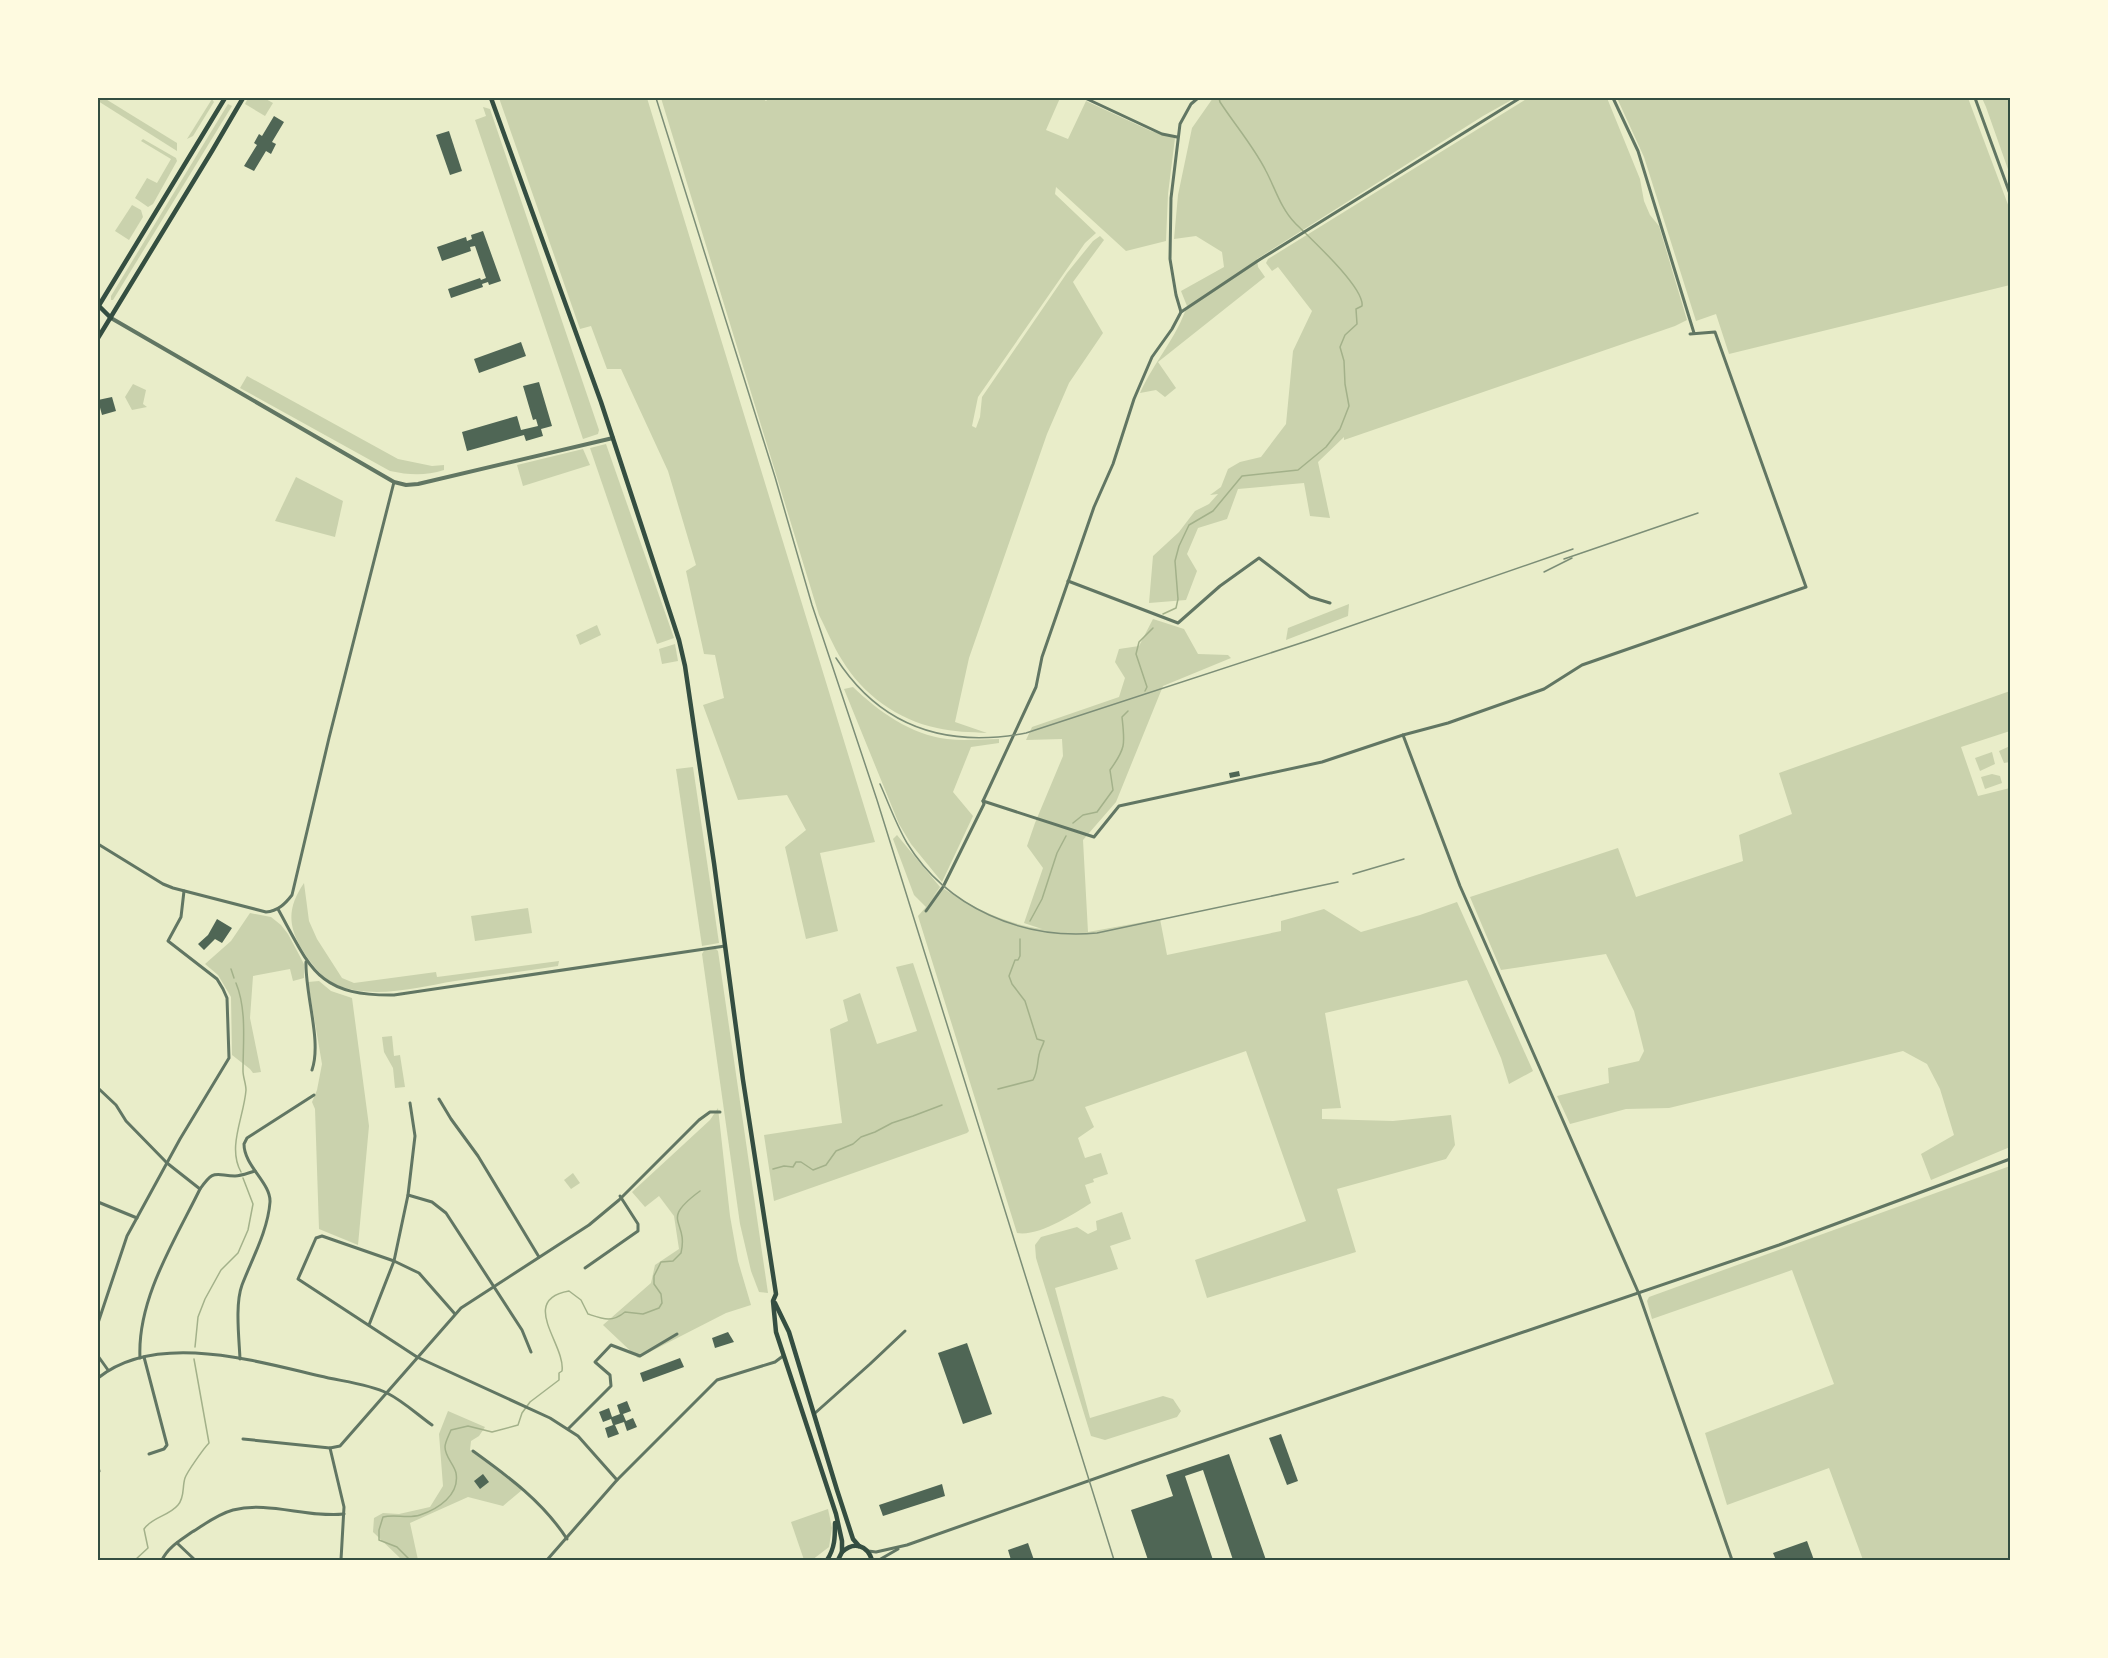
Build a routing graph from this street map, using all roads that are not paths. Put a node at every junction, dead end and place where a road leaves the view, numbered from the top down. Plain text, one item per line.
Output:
1 (225, 98) edge
2 (243, 98) edge
3 (491, 98) edge
4 (1085, 98) edge
5 (1198, 98) edge
6 (1520, 98) edge
7 (1613, 98) edge
8 (1975, 98) edge
9 (1177, 137) junction
10 (2010, 194) edge
11 (98, 305) edge
12 (1181, 312) junction
13 (111, 318) junction
14 (98, 338) edge
15 (613, 438) junction
16 (394, 482) junction
17 (1068, 581) junction
18 (1330, 603) dead end
19 (1403, 735) junction
20 (983, 801) junction
21 (98, 844) edge
22 (184, 891) junction
23 (278, 909) junction
24 (926, 911) dead end
25 (725, 946) junction
26 (306, 960) junction
27 (312, 1070) dead end
28 (98, 1088) edge
29 (314, 1095) dead end
30 (439, 1099) dead end
31 (410, 1103) dead end
32 (720, 1112) dead end
33 (2010, 1159) edge
34 (167, 1163) junction
35 (255, 1171) junction
36 (200, 1189) junction
37 (408, 1195) junction
38 (620, 1196) junction
39 (98, 1202) edge
40 (137, 1218) junction
41 (539, 1258) junction
42 (394, 1261) junction
43 (585, 1268) dead end
44 (494, 1286) junction
45 (1639, 1294) junction
46 (773, 1301) junction
47 (455, 1314) junction
48 (98, 1323) edge
49 (369, 1325) junction
50 (905, 1330) dead end
51 (776, 1332) junction
52 (789, 1332) junction
53 (677, 1334) dead end
54 (531, 1352) dead end
55 (98, 1356) edge
56 (783, 1356) junction
57 (142, 1357) junction
58 (417, 1357) junction
59 (240, 1359) junction
60 (108, 1370) junction
61 (98, 1378) edge
62 (386, 1393) junction
63 (813, 1415) junction
64 (432, 1425) dead end
65 (568, 1429) junction
66 (243, 1439) dead end
67 (330, 1448) junction
68 (473, 1451) dead end
69 (149, 1454) dead end
70 (617, 1480) junction
71 (344, 1514) junction
72 (836, 1514) junction
73 (567, 1539) junction
74 (177, 1543) junction
75 (907, 1545) junction
76 (859, 1546) junction
77 (868, 1551) junction
78 (842, 1552) junction
79 (162, 1560) edge
80 (195, 1560) edge
81 (341, 1560) edge
82 (547, 1560) edge
83 (827, 1560) edge
84 (838, 1560) edge
85 (872, 1560) edge
86 (879, 1560) edge
87 (1732, 1560) edge

1 - 11 main road
2 - 13 main road
3 - 15 main road
4 - 9 street
5 - 9 street
6 - 12 street
7 - 19 street
8 - 10 street
9 - 12 street
11 - 13 main road
12 - 17 street
13 - 14 main road
13 - 16 street
15 - 16 street
15 - 25 main road
16 - 23 street
17 - 18 street
17 - 20 street
19 - 20 street
19 - 45 street
20 - 24 street
21 - 22 street
22 - 23 street
22 - 34 street
23 - 26 street
25 - 26 street
25 - 46 main road
26 - 27 street
28 - 34 street
29 - 35 street
30 - 41 street
31 - 37 street
32 - 38 street
33 - 45 street
34 - 36 street
34 - 40 street
35 - 36 street
35 - 59 street
36 - 57 street
37 - 42 street
37 - 44 street
38 - 41 street
38 - 43 street
39 - 40 street
40 - 48 street
41 - 44 street
42 - 47 street
42 - 49 street
42 - 49 street
44 - 47 street
44 - 54 street
45 - 75 street
45 - 87 street
46 - 51 main road
46 - 52 main road
47 - 58 street
49 - 58 street
50 - 63 street
51 - 52 main road
51 - 56 main road
52 - 63 main road
53 - 65 street
55 - 60 street
56 - 70 street
56 - 72 main road
57 - 59 street
57 - 60 street
57 - 69 street
58 - 62 street
58 - 65 street
59 - 62 street
60 - 61 street
62 - 64 street
62 - 67 street
63 - 76 main road
65 - 70 street
66 - 67 street
67 - 71 street
68 - 73 street
70 - 73 street
71 - 74 street
71 - 81 street
72 - 78 main road
72 - 83 main road
73 - 82 street
74 - 79 street
74 - 80 street
75 - 77 street
75 - 86 street
76 - 77 main road
76 - 78 main road
77 - 85 main road
78 - 84 main road

